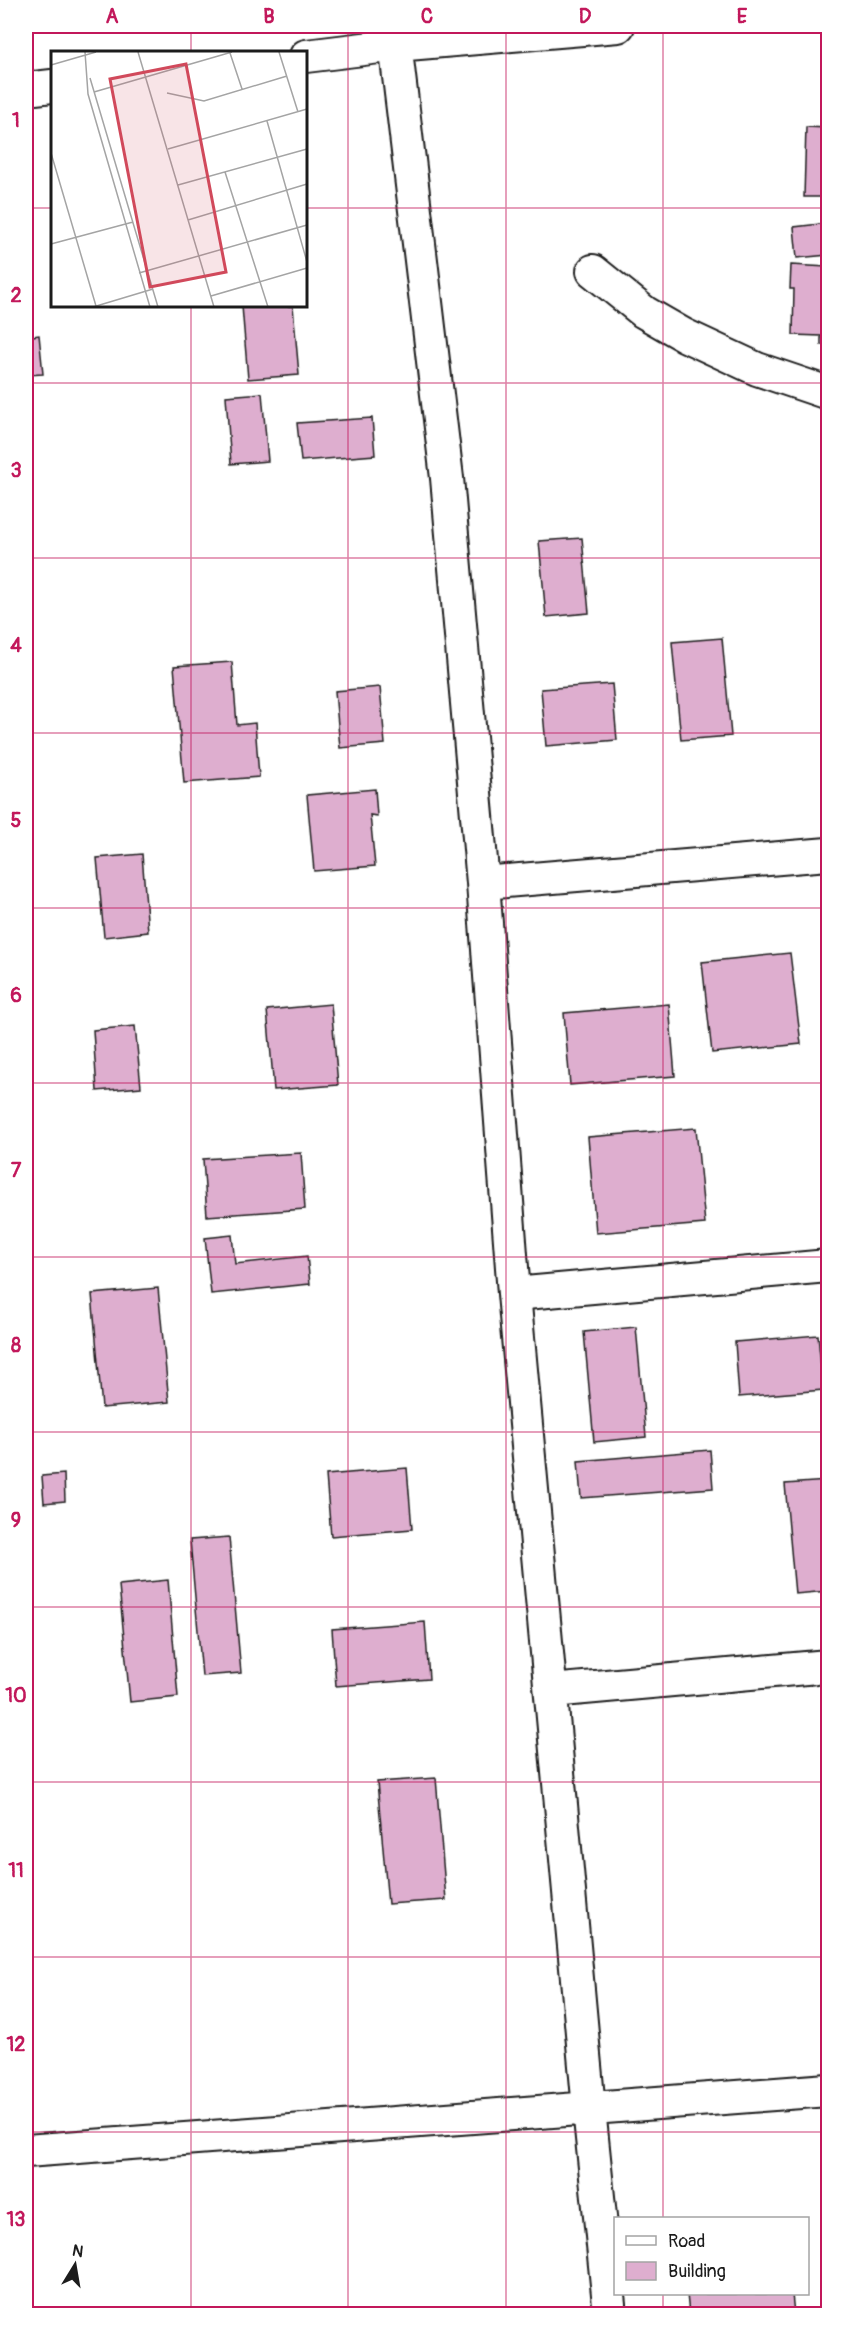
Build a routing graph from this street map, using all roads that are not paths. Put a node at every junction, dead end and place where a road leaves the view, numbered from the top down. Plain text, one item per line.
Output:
1 (618, 26) edge
2 (395, 35) edge
3 (308, 56) edge
4 (51, 86) edge
5 (26, 89) edge
6 (593, 270) dead end
7 (828, 393) edge
8 (828, 854) edge
9 (483, 883) junction
10 (828, 1266) edge
11 (514, 1294) junction
12 (828, 1666) edge
13 (551, 1691) junction
14 (828, 2090) edge
15 (589, 2109) junction
16 (26, 2151) edge
17 (610, 2314) edge

1 - 2 street
2 - 3 street
2 - 9 street
4 - 5 street
6 - 7 street
8 - 9 street
9 - 11 street
10 - 11 street
11 - 13 street
12 - 13 street
13 - 15 street
14 - 15 street
15 - 16 street
15 - 17 street

